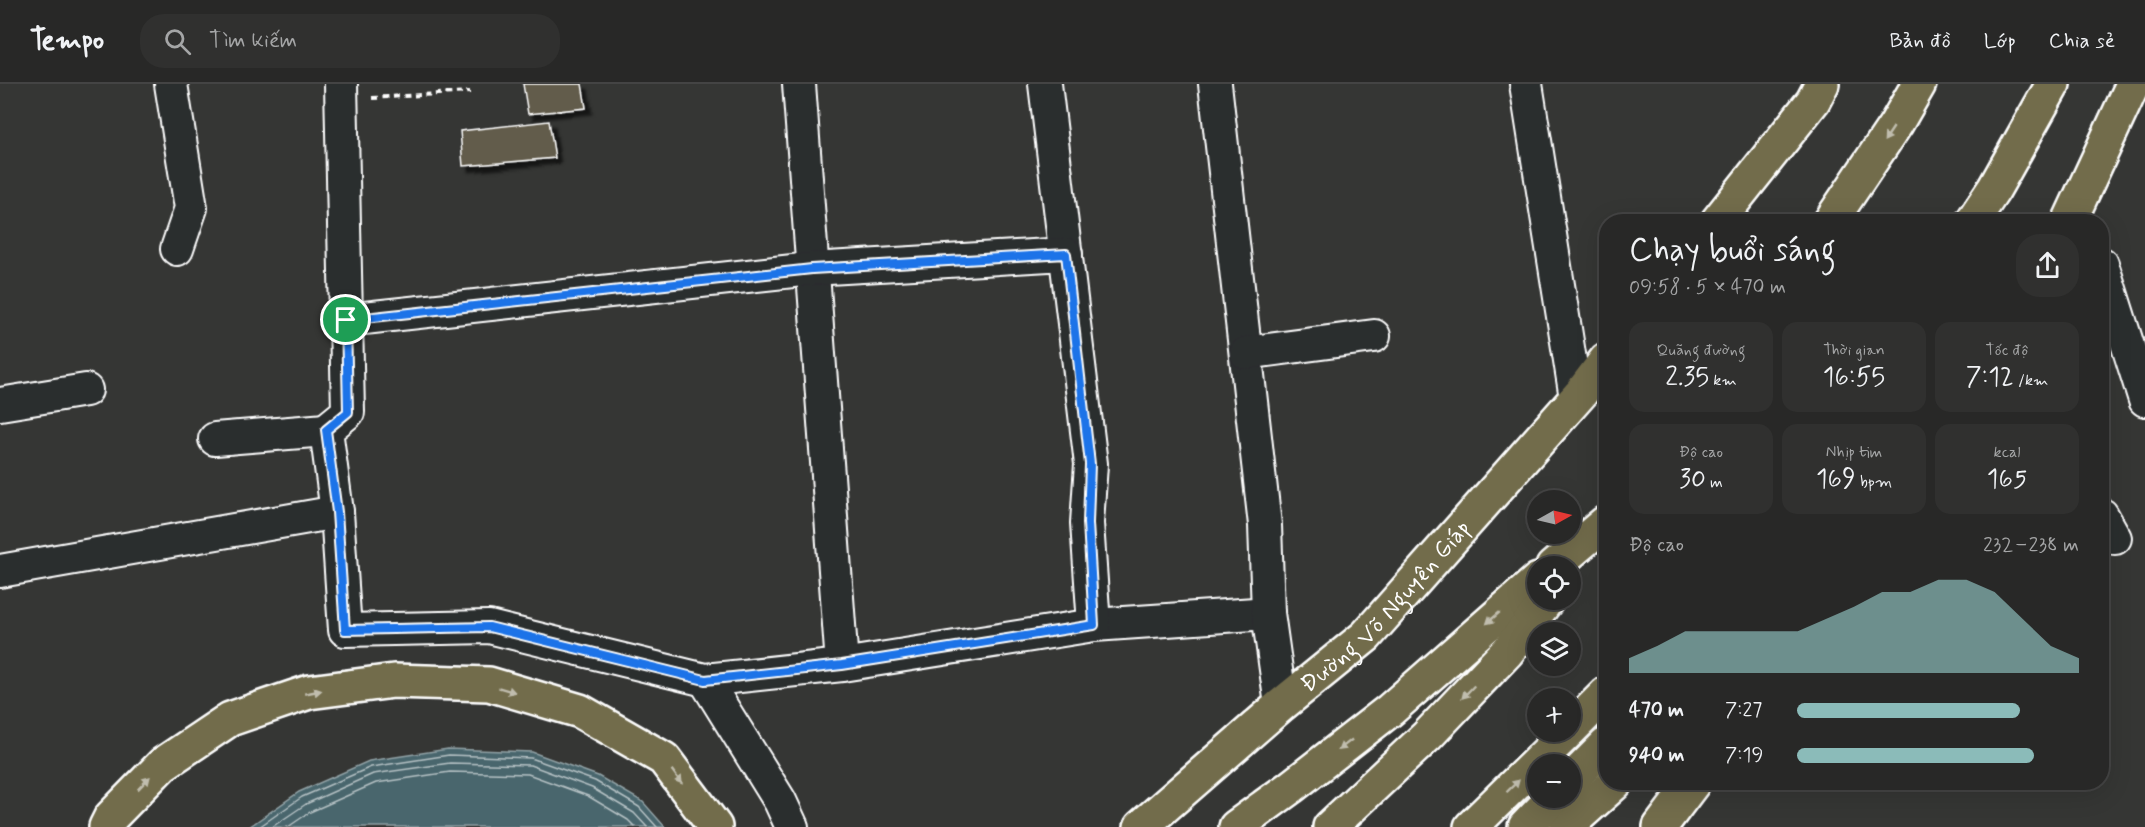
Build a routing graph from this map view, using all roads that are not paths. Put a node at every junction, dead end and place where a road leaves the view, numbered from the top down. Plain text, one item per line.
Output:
1 (171, 84) edge
2 (799, 84) edge
3 (1045, 84) edge
4 (1215, 84) edge
5 (1526, 84) edge
6 (1822, 84) edge
7 (1918, 84) edge
8 (2053, 84) edge
9 (2058, 84) edge
10 (2133, 84) edge
11 (342, 92) edge
12 (1723, 214) edge
13 (1835, 214) edge
14 (1977, 214) edge
15 (1991, 214) edge
16 (2077, 214) edge
17 (177, 249) dead end
18 (1066, 254) junction
19 (812, 269) junction
20 (2109, 286) edge
21 (346, 320) junction
22 (1374, 336) dead end
23 (1246, 353) junction
24 (1599, 369) edge
25 (86, 390) dead end
26 (1576, 398) junction
27 (2145, 400) edge
28 (0, 404) edge
29 (326, 430) junction
30 (215, 439) dead end
31 (337, 512) junction
32 (1599, 528) edge
33 (1599, 531) edge
34 (1566, 556) edge
35 (1579, 556) edge
36 (0, 571) edge
37 (1527, 590) edge
38 (1540, 610) edge
39 (1268, 613) junction
40 (1094, 625) junction
41 (842, 665) junction
42 (705, 680) junction
43 (1599, 701) edge
44 (1281, 705) junction
45 (1581, 719) edge
46 (1558, 742) edge
47 (1599, 752) edge
48 (1581, 770) edge
49 (1607, 790) edge
50 (1688, 790) edge
51 (1543, 808) edge
52 (106, 827) edge
53 (715, 827) edge
54 (792, 827) edge
55 (1141, 827) edge
56 (1236, 827) edge
57 (1330, 827) edge
58 (1471, 827) edge
59 (1525, 827) edge
60 (1566, 827) edge
61 (1660, 827) edge

1 - 17 street
2 - 19 street
3 - 18 street
4 - 23 street
5 - 26 street
6 - 12 main road
7 -> 13 main road
8 - 14 main road
9 - 15 main road
10 - 16 main road
11 - 21 street
18 - 19 street
18 - 40 street
19 - 21 street
19 - 41 street
20 - 27 street
21 - 29 street
22 - 23 street
23 - 39 street
24 - 26 main road, Đường Võ Nguyên Giáp
25 - 28 street
26 - 44 main road, Đường Võ Nguyên Giáp
29 - 30 street
29 - 31 street
31 - 36 street
31 - 42 street
32 - 34 main road
33 - 35 main road
37 -> 56 main road
38 -> 57 main road
39 - 40 street
39 - 44 street
40 - 41 street
41 - 42 street
42 - 54 street
43 - 45 main road
44 - 55 main road, Đường Võ Nguyên Giáp
58 -> 46 main road
47 - 48 main road
49 - 60 main road
50 - 61 main road
51 - 59 main road
52 -> 53 main road

